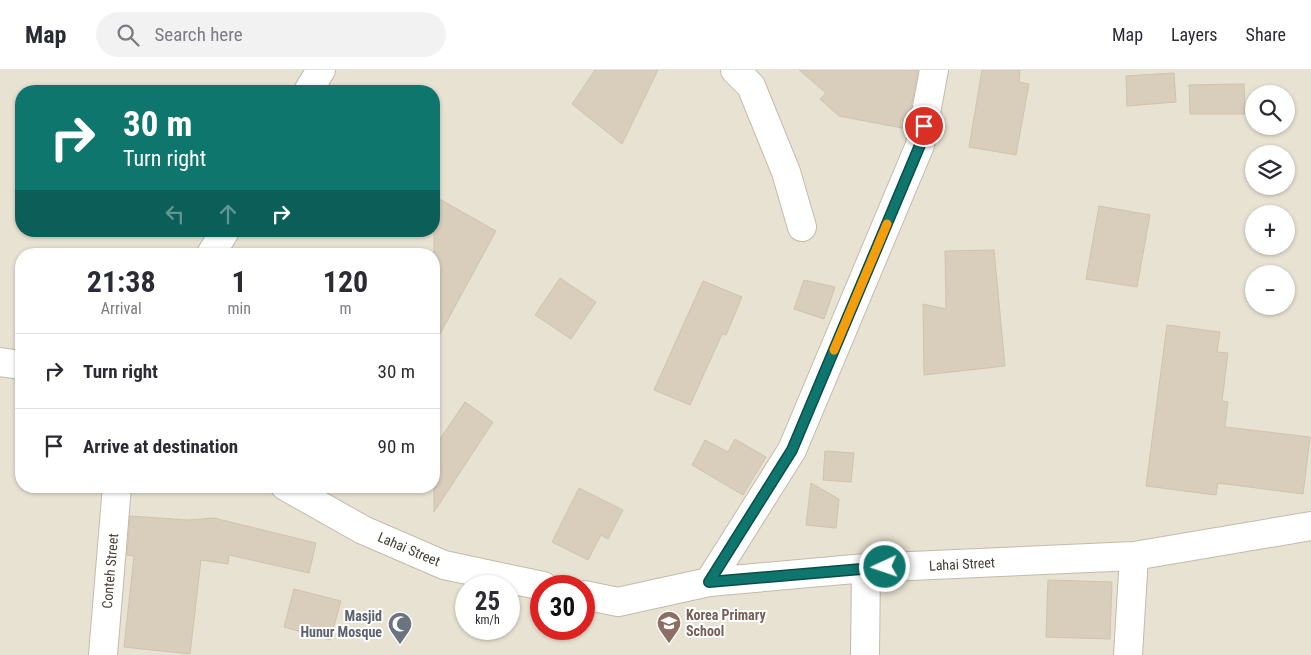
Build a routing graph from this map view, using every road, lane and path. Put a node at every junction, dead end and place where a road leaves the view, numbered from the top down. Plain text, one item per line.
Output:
1 (321, 70) edge
2 (735, 70) edge
3 (934, 70) edge
4 (312, 85) edge
5 (802, 227) dead end
6 (221, 237) edge
7 (215, 248) edge
8 (0, 362) edge
9 (15, 364) edge
10 (116, 493) edge
11 (297, 493) edge
12 (1311, 526) edge
13 (1134, 556) junction
14 (866, 568) junction
15 (709, 582) junction
16 (530, 583) edge
17 (595, 597) edge
18 (102, 655) edge
19 (865, 655) edge
20 (1128, 655) edge

1 - 4 street
2 - 5 street
3 - 15 street
6 - 7 street
8 - 9 street
10 - 18 street, Conteh Street
11 - 16 street, Lahai Street
12 - 13 street, Lahai Street
13 - 14 street, Lahai Street
13 - 20 street
14 - 15 street, Lahai Street
14 - 19 street
15 - 17 street, Lahai Street

